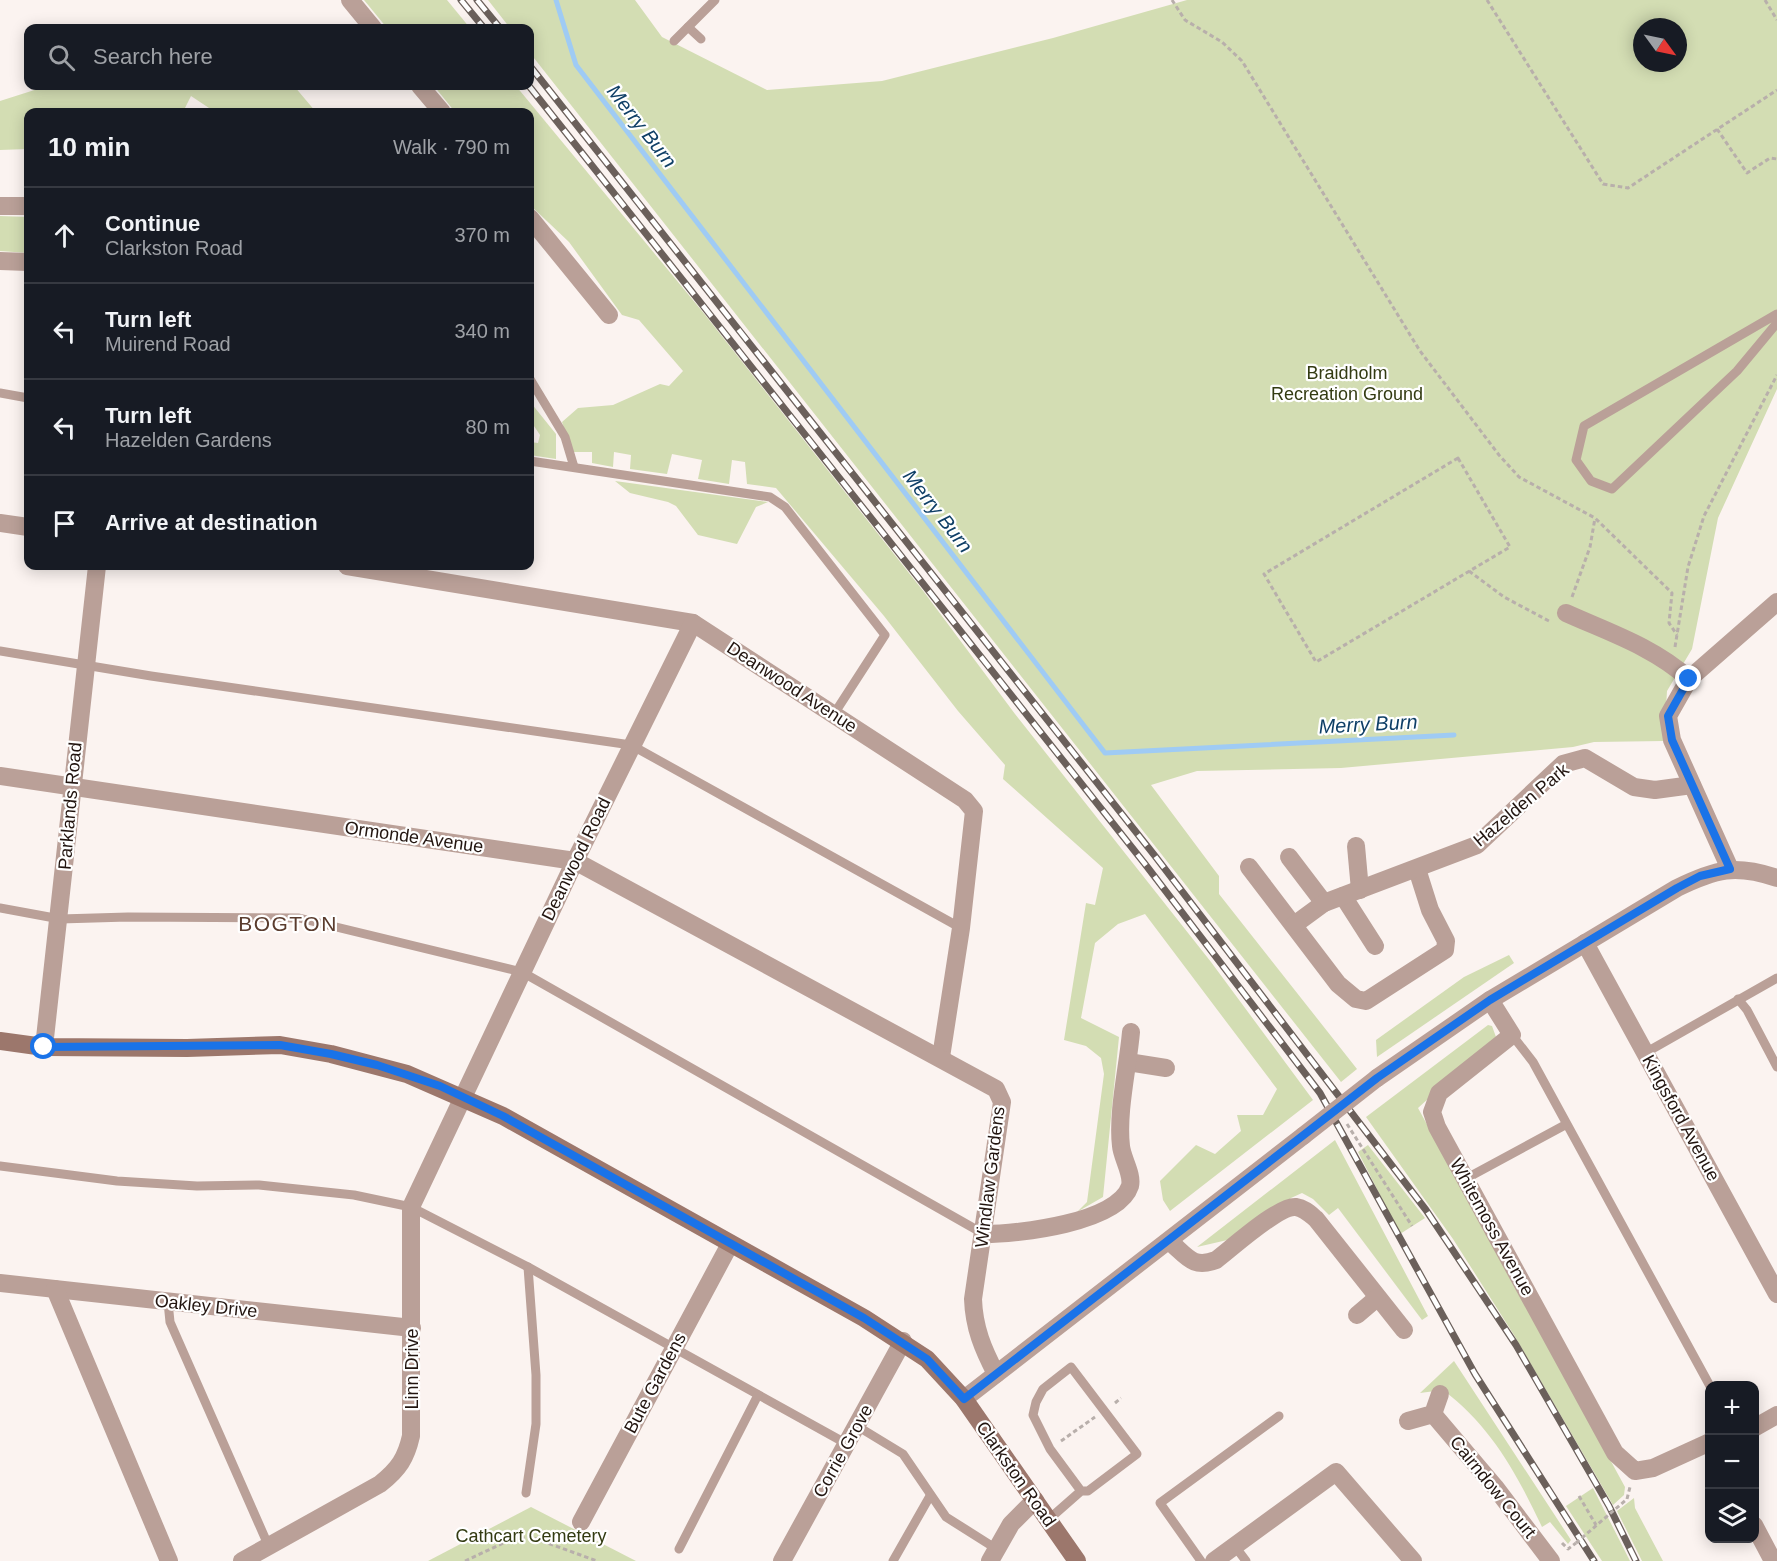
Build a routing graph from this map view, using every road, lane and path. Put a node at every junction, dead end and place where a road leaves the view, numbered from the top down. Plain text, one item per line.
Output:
1 (350, 0) edge
2 (715, 0) edge
3 (1172, 0) edge
4 (1487, 0) edge
5 (1765, 0) edge
6 (1777, 20) edge
7 (370, 24) edge
8 (688, 27) junction
9 (701, 39) dead end
10 (674, 41) dead end
11 (423, 90) edge
12 (1777, 90) edge
13 (439, 108) edge
14 (1717, 129) junction
15 (1777, 159) edge
16 (0, 206) edge
17 (24, 206) edge
18 (534, 223) edge
19 (0, 261) edge
20 (24, 262) edge
21 (1777, 314) edge
22 (609, 315) dead end
23 (1777, 323) edge
24 (1777, 375) edge
25 (534, 387) edge
26 (0, 393) edge
27 (24, 397) edge
28 (534, 462) edge
29 (574, 467) junction
30 (1595, 518) junction
31 (0, 522) edge
32 (24, 526) edge
33 (96, 570) edge
34 (394, 570) edge
35 (1469, 571) junction
36 (1776, 604) edge
37 (1558, 617) junction
38 (693, 623) junction
39 (1677, 635) junction
40 (0, 651) edge
41 (84, 664) junction
42 (1673, 664) junction
43 (1689, 679) junction
44 (834, 714) junction
45 (631, 745) junction
46 (0, 776) edge
47 (1692, 785) junction
48 (71, 786) junction
49 (1356, 846) dead end
50 (1289, 857) dead end
51 (575, 861) junction
52 (1249, 867) dead end
53 (1417, 869) junction
54 (1730, 869) junction
55 (1777, 878) edge
56 (1351, 893) junction
57 (1324, 903) junction
58 (0, 908) edge
59 (60, 919) junction
60 (1294, 925) junction
61 (961, 928) junction
62 (1585, 943) junction
63 (1375, 946) dead end
64 (522, 972) junction
65 (1777, 978) edge
66 (801, 982) joint
67 (1738, 999) junction
68 (1490, 1000) junction
69 (1131, 1032) dead end
70 (1512, 1035) junction
71 (0, 1041) edge
72 (44, 1047) junction
73 (1646, 1053) junction
74 (941, 1057) junction
75 (1128, 1062) junction
76 (1777, 1067) edge
77 (1166, 1068) dead end
78 (463, 1097) junction
79 (1338, 1109) junction
80 (1565, 1125) junction
81 (0, 1166) edge
82 (1467, 1178) junction
83 (411, 1206) junction
84 (1412, 1226) dead end
85 (984, 1234) junction
86 (1169, 1241) junction
87 (730, 1245) junction
88 (528, 1267) junction
89 (0, 1282) edge
90 (55, 1289) junction
91 (1777, 1294) edge
92 (1377, 1298) junction
93 (168, 1302) junction
94 (1357, 1315) dead end
95 (412, 1328) junction
96 (1404, 1330) dead end
97 (903, 1341) junction
98 (673, 1348) junction
99 (996, 1374) junction
100 (1707, 1381) edge
101 (1440, 1394) dead end
102 (758, 1395) junction
103 (1121, 1398) dead end
104 (964, 1399) junction
105 (1104, 1411) junction
106 (1433, 1414) junction
107 (1777, 1415) edge
108 (1279, 1416) dead end
109 (1408, 1421) dead end
110 (857, 1426) junction
111 (1759, 1426) edge
112 (847, 1444) junction
113 (1705, 1444) edge
114 (1050, 1449) junction
115 (1081, 1491) junction
116 (526, 1493) dead end
117 (930, 1496) junction
118 (1579, 1496) dead end
119 (1627, 1499) dead end
120 (1035, 1500) junction
121 (1048, 1520) junction
122 (581, 1522) dead end
123 (1596, 1525) junction
124 (1759, 1533) edge
125 (1576, 1543) dead end
126 (1234, 1545) junction
127 (269, 1547) junction
128 (679, 1549) dead end
129 (993, 1555) edge
130 (170, 1561) edge
131 (242, 1561) edge
132 (465, 1561) edge
133 (597, 1561) edge
134 (782, 1561) edge
135 (893, 1561) edge
136 (1077, 1561) edge
137 (1201, 1561) edge
138 (1214, 1561) edge
139 (1246, 1561) edge
140 (1413, 1561) edge
141 (1551, 1561) edge
142 (1773, 1561) edge

1 - 7 street
2 - 8 lane
3 - 30 path
4 - 14 path
5 - 6 path
8 - 9 lane
8 - 10 lane
11 - 13 street
12 - 14 path
14 - 15 path
16 - 17 street
18 - 22 street
19 - 20 street
21 - 23 lane
24 - 39 path
25 - 29 lane
26 - 27 lane
28 - 29 lane
29 - 44 lane
30 - 37 path
30 - 39 path
31 - 32 street
33 - 41 street, Parklands Road
34 - 38 street, Deanwood Avenue
35 - 35 path
35 - 37 path
36 - 43 street
37 - 42 street
38 - 44 street, Deanwood Avenue
38 - 45 street, Deanwood Road
39 - 42 path
40 - 41 lane
41 - 45 lane
41 - 48 street, Parklands Road
42 - 43 street
43 - 47 street
44 - 61 street, Deanwood Avenue
45 - 51 street, Deanwood Road
45 - 61 lane
46 - 48 street, Ormonde Avenue
47 - 53 street, Hazelden Park
47 - 54 street
48 - 51 street, Ormonde Avenue
48 - 59 street, Parklands Road
49 - 56 street
50 - 57 street
51 - 64 street, Deanwood Road
51 - 66 street, Ormonde Avenue
52 - 60 street
53 - 56 street, Hazelden Park
53 - 60 street
54 - 55 street
54 - 62 street
56 - 57 street, Hazelden Park
56 - 63 street
57 - 60 street, Hazelden Park
58 - 59 lane
59 - 64 lane
59 - 72 street, Parklands Road
61 - 74 street, Deanwood Avenue
62 - 68 street
62 - 73 street, Kingsford Avenue
64 - 78 street, Deanwood Road
64 - 85 lane
65 - 67 lane
66 - 74 street, Windlaw Gardens
67 - 73 lane
67 - 76 lane
68 - 70 street
68 - 79 street, bridge
69 - 75 street
70 - 80 lane
70 - 82 street, Whitemoss Avenue
71 - 72 main road, Clarkston Road
72 - 78 main road, Clarkston Road
73 - 91 street, Kingsford Avenue
74 - 85 street, Windlaw Gardens
75 - 77 street
75 - 85 street
78 - 83 street, Linn Drive
78 - 87 main road, Clarkston Road
79 - 84 path
79 - 86 street, bridge
80 - 82 lane
80 - 100 lane
81 - 83 lane
82 - 113 street, Whitemoss Avenue
83 - 88 lane
83 - 95 street, Linn Drive
85 - 99 street, Windlaw Gardens
86 - 92 street
86 - 99 street
87 - 97 main road, Clarkston Road
87 - 98 street, Bute Gardens
88 - 98 lane
88 - 116 lane
89 - 90 street, Oakley Drive
90 - 93 street, Oakley Drive
90 - 130 street
92 - 94 street
92 - 96 street
93 - 95 street, Oakley Drive
93 - 127 lane
95 - 127 street, Linn Drive
97 - 104 main road, Clarkston Road
97 - 110 street, Corrie Grove
98 - 102 lane
98 - 122 street, Bute Gardens
99 - 104 street
101 - 106 street
102 - 112 lane
102 - 128 lane
103 - 105 path
104 - 120 main road, Clarkston Road
105 - 114 path
105 - 114 lane
105 - 115 lane
106 - 109 street
106 - 141 street, Cairndow Court
107 - 111 street
108 - 137 lane
110 - 112 street, Corrie Grove
110 - 117 lane
112 - 134 street, Corrie Grove
114 - 115 lane
115 - 121 lane
117 - 129 lane
117 - 135 lane
118 - 123 path
119 - 123 path, bridge
120 - 121 main road, Clarkston Road
120 - 129 street
121 - 136 main road, Clarkston Road
123 - 125 path, bridge
124 - 142 street
126 - 138 street
126 - 139 lane
126 - 140 street
127 - 131 street, Linn Drive
132 - 133 path

